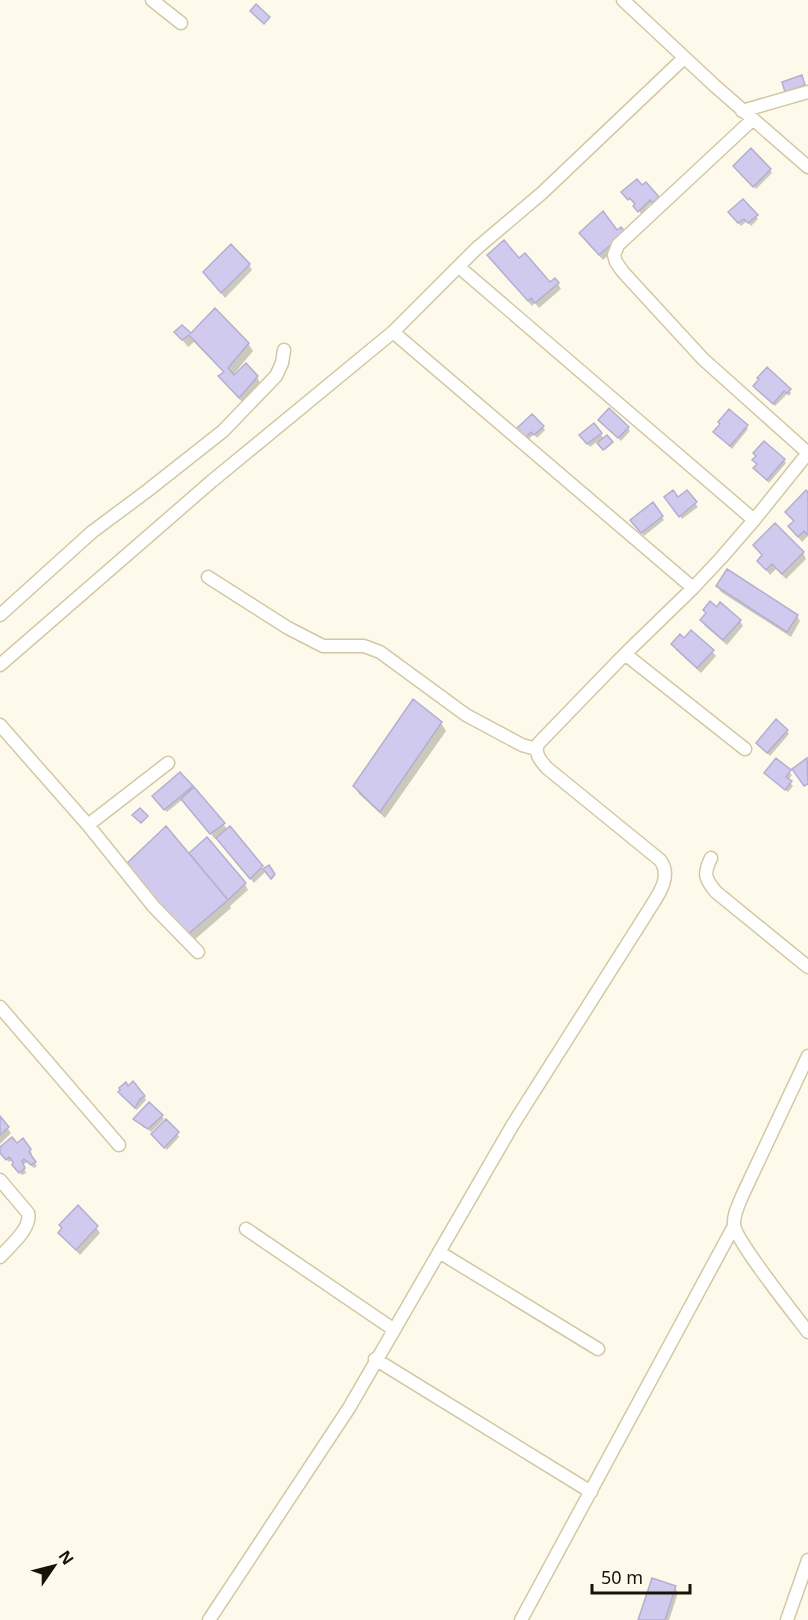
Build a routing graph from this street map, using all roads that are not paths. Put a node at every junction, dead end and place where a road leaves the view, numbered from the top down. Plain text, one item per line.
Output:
1 (152, 0) edge
2 (623, 0) edge
3 (181, 23) dead end
4 (684, 58) junction
5 (808, 92) edge
6 (742, 111) junction
7 (752, 120) junction
8 (808, 167) edge
9 (459, 267) junction
10 (393, 332) junction
11 (284, 350) dead end
12 (808, 453) edge
13 (754, 520) junction
14 (208, 577) dead end
15 (693, 588) junction
16 (0, 615) edge
17 (624, 654) junction
18 (0, 665) edge
19 (0, 725) edge
20 (536, 749) junction
21 (745, 749) dead end
22 (168, 763) dead end
23 (88, 825) junction
24 (711, 858) dead end
25 (198, 952) dead end
26 (808, 967) edge
27 (0, 1007) edge
28 (808, 1056) edge
29 (120, 1145) dead end
30 (0, 1180) edge
31 (734, 1226) junction
32 (246, 1229) dead end
33 (439, 1252) junction
34 (0, 1257) edge
35 (393, 1329) junction
36 (808, 1332) edge
37 (598, 1349) dead end
38 (375, 1359) junction
39 (591, 1492) junction
40 (808, 1560) edge
41 (209, 1620) edge
42 (520, 1620) edge
43 (787, 1620) edge

1 - 3 street
2 - 4 street
4 - 6 street
4 - 9 street
5 - 6 street
6 - 7 street
7 - 8 street
7 - 12 street
9 - 10 street
9 - 13 street
10 - 15 street
10 - 18 street
11 - 16 street
12 - 13 street
13 - 15 street
14 - 20 street
15 - 17 street
17 - 20 street
17 - 21 street
19 - 23 street
20 - 33 street
22 - 23 street
23 - 25 street
24 - 26 street
27 - 29 street
28 - 31 street
30 - 34 street
31 - 36 street
31 - 39 street
32 - 35 street
33 - 35 street
33 - 37 street
35 - 38 street
38 - 39 street
38 - 41 street
39 - 42 street
40 - 43 street

